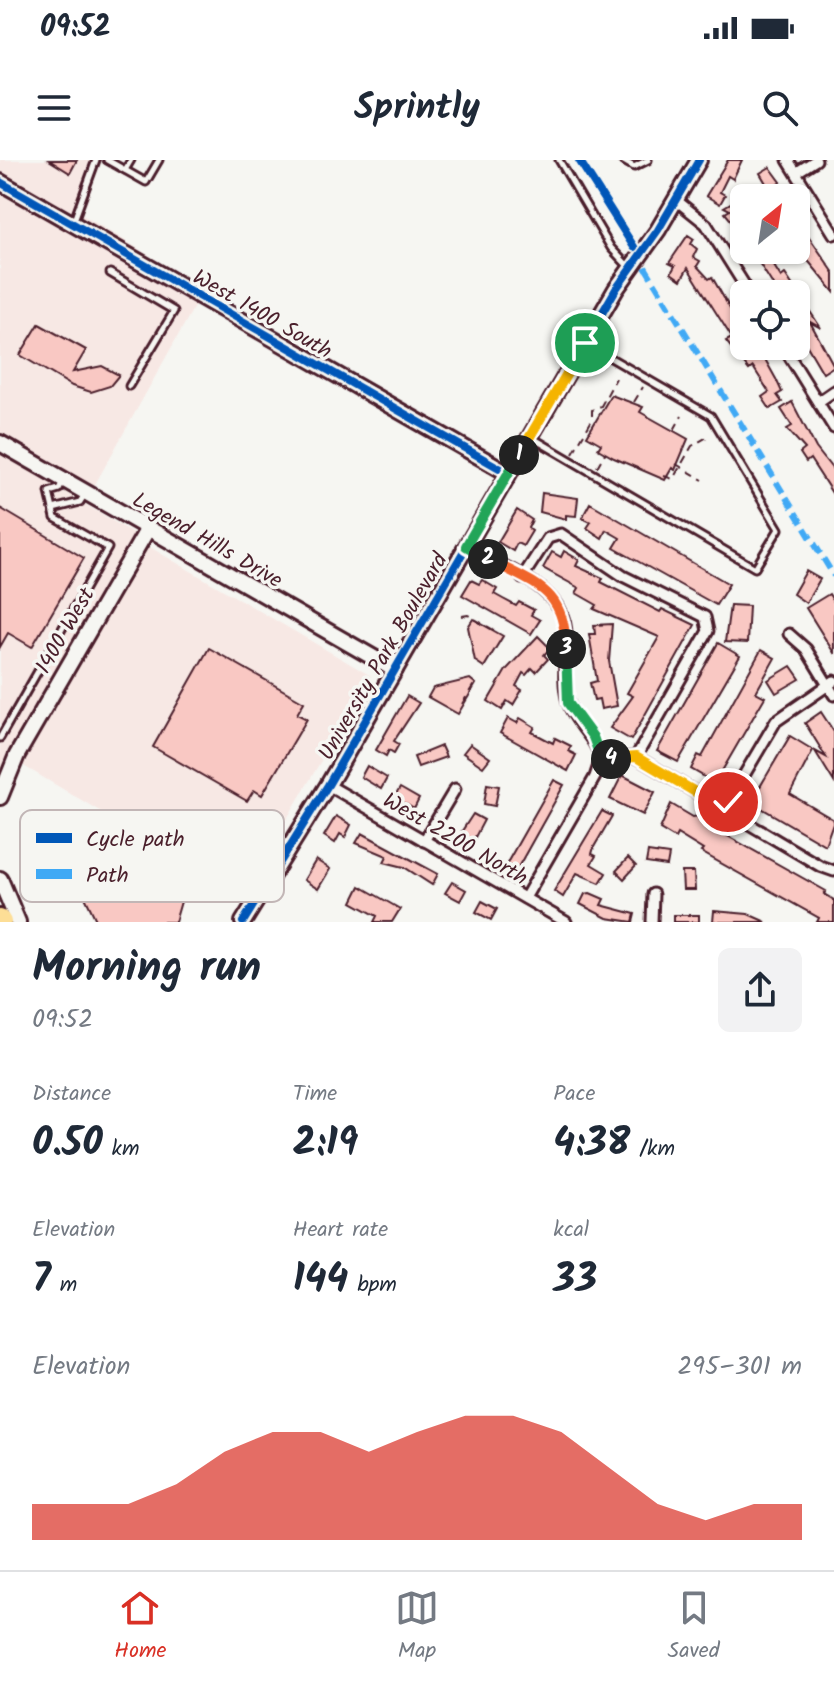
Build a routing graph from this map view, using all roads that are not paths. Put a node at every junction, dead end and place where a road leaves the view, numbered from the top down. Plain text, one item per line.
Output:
1 (96, 160) edge
2 (107, 160) edge
3 (131, 160) edge
4 (159, 160) edge
5 (559, 160) edge
6 (622, 160) edge
7 (648, 160) edge
8 (699, 160) edge
9 (788, 160) edge
10 (816, 160) edge
11 (125, 170) junction
12 (797, 172) junction
13 (0, 182) edge
14 (676, 200) junction
15 (72, 224) junction
16 (834, 234) edge
17 (630, 269) junction
18 (110, 273) dead end
19 (741, 280) edge
20 (585, 343) junction
21 (792, 360) edge
22 (129, 386) dead end
23 (834, 391) edge
24 (818, 402) junction
25 (834, 428) edge
26 (530, 437) junction
27 (0, 443) edge
28 (508, 473) junction
29 (64, 480) junction
30 (86, 493) junction
31 (53, 509) junction
32 (147, 530) junction
33 (466, 546) junction
34 (522, 578) junction
35 (789, 634) dead end
36 (395, 670) junction
37 (831, 683) edge
38 (834, 695) edge
39 (0, 738) edge
40 (636, 757) junction
41 (601, 759) junction
42 (328, 785) junction
43 (455, 789) dead end
44 (0, 797) edge
45 (724, 809) junction
46 (424, 841) junction
47 (284, 856) edge
48 (834, 871) edge
49 (0, 879) edge
50 (653, 894) dead end
51 (525, 898) junction
52 (255, 902) edge
53 (18, 922) edge
54 (243, 922) edge
55 (566, 922) edge
56 (652, 922) edge

1 - 15 lane
2 - 11 lane
3 - 11 lane
4 - 11 lane
5 - 17 lane
6 - 7 lane
8 - 14 street, University Park Boulevard
9 - 12 street
10 - 12 street
12 - 16 street
13 - 15 street, West 1400 South
14 - 17 street, University Park Boulevard
14 - 19 street
15 - 28 street, West 1400 South
17 - 20 street, University Park Boulevard
18 - 22 lane
20 - 26 street, University Park Boulevard
20 - 26 lane
21 - 24 street
23 - 24 street
24 - 25 street
26 - 28 street, University Park Boulevard
27 - 29 street, Legend Hills Drive
28 - 33 street, University Park Boulevard
29 - 30 street, Legend Hills Drive
29 - 31 lane
30 - 31 lane
30 - 32 street, Legend Hills Drive
31 - 39 lane
32 - 36 street, Legend Hills Drive
32 - 44 street, 1400 West
33 - 34 street
33 - 36 street, University Park Boulevard
34 - 40 street
34 - 41 street
35 - 37 street
36 - 42 street, University Park Boulevard
37 - 38 street
37 - 45 street
40 - 41 street
40 - 45 street
41 - 51 street
42 - 46 street, West 2200 North
42 - 47 street, University Park Boulevard
43 - 46 street
45 - 48 street
46 - 51 street, West 2200 North
49 - 53 street
50 - 56 street
51 - 55 street, West 2200 North
52 - 54 street, University Park Boulevard

